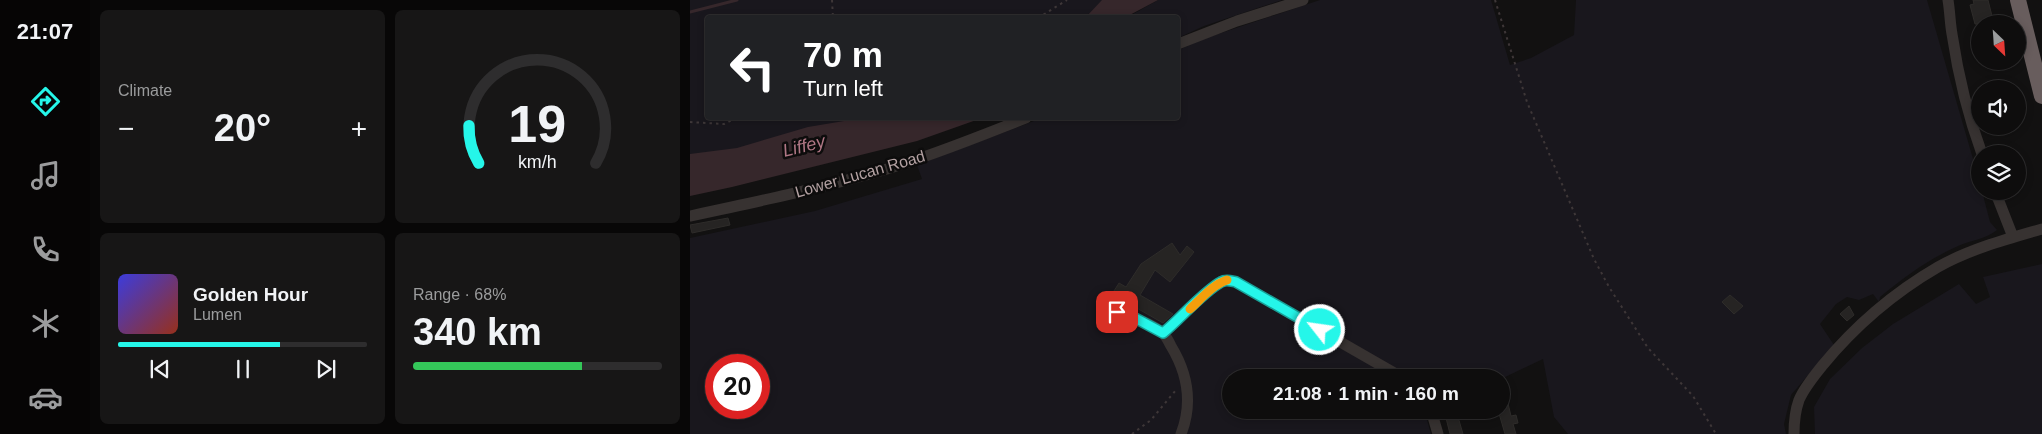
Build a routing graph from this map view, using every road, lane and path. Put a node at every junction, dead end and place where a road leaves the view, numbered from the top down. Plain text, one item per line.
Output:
1 (832, 0) edge
2 (1067, 0) edge
3 (1303, 0) edge
4 (1495, 0) edge
5 (1948, 0) edge
6 (2018, 0) edge
7 (832, 15) edge
8 (1043, 15) edge
9 (1180, 43) edge
10 (2042, 96) edge
11 (732, 120) edge
12 (1021, 120) edge
13 (690, 122) edge
14 (1980, 145) edge
15 (1999, 200) edge
16 (690, 216) edge
17 (2042, 229) edge
18 (2013, 237) junction
19 (1117, 312) dead end
20 (1163, 333) junction
21 (1387, 369) edge
22 (1186, 387) junction
23 (1434, 419) edge
24 (1132, 434) edge
25 (1181, 434) edge
26 (1438, 434) edge
27 (1716, 434) edge
28 (1794, 434) edge

1 - 7 path
2 - 8 path
3 - 9 street
4 - 27 path
5 - 14 street
6 - 10 highway
11 - 13 path
12 - 16 street, Lower Lucan Road
15 - 18 street
17 - 18 street
18 - 28 street
19 - 20 street
20 - 21 street
20 - 22 street
22 - 24 path
22 - 25 street
23 - 26 street

